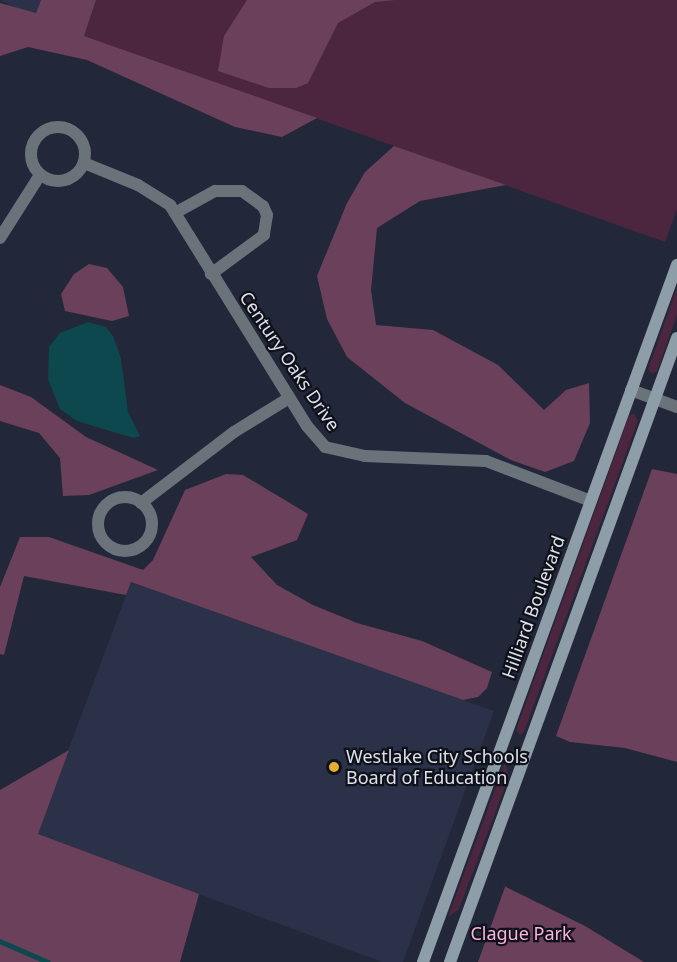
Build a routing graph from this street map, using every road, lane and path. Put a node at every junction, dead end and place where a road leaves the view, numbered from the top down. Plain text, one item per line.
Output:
1 (84, 163) junction
2 (40, 175) junction
3 (175, 213) junction
4 (0, 238) edge
5 (677, 265) edge
6 (211, 274) junction
7 (677, 338) edge
8 (631, 390) junction
9 (289, 398) junction
10 (655, 399) junction
11 (677, 406) edge
12 (591, 501) junction
13 (141, 503) junction
14 (423, 962) edge
15 (450, 962) edge

1 - 2 street
1 - 2 street
1 - 3 street, Century Oaks Drive
2 - 4 street
3 - 6 street, Century Oaks Drive
3 - 6 street
5 - 8 main road, Hilliard Boulevard
6 - 9 street, Century Oaks Drive
7 - 10 main road
8 - 10 street
8 - 12 main road, Hilliard Boulevard
9 - 12 street, Century Oaks Drive
9 - 13 street
10 - 11 street
10 - 15 main road
12 - 14 main road, Hilliard Boulevard
13 - 13 street

